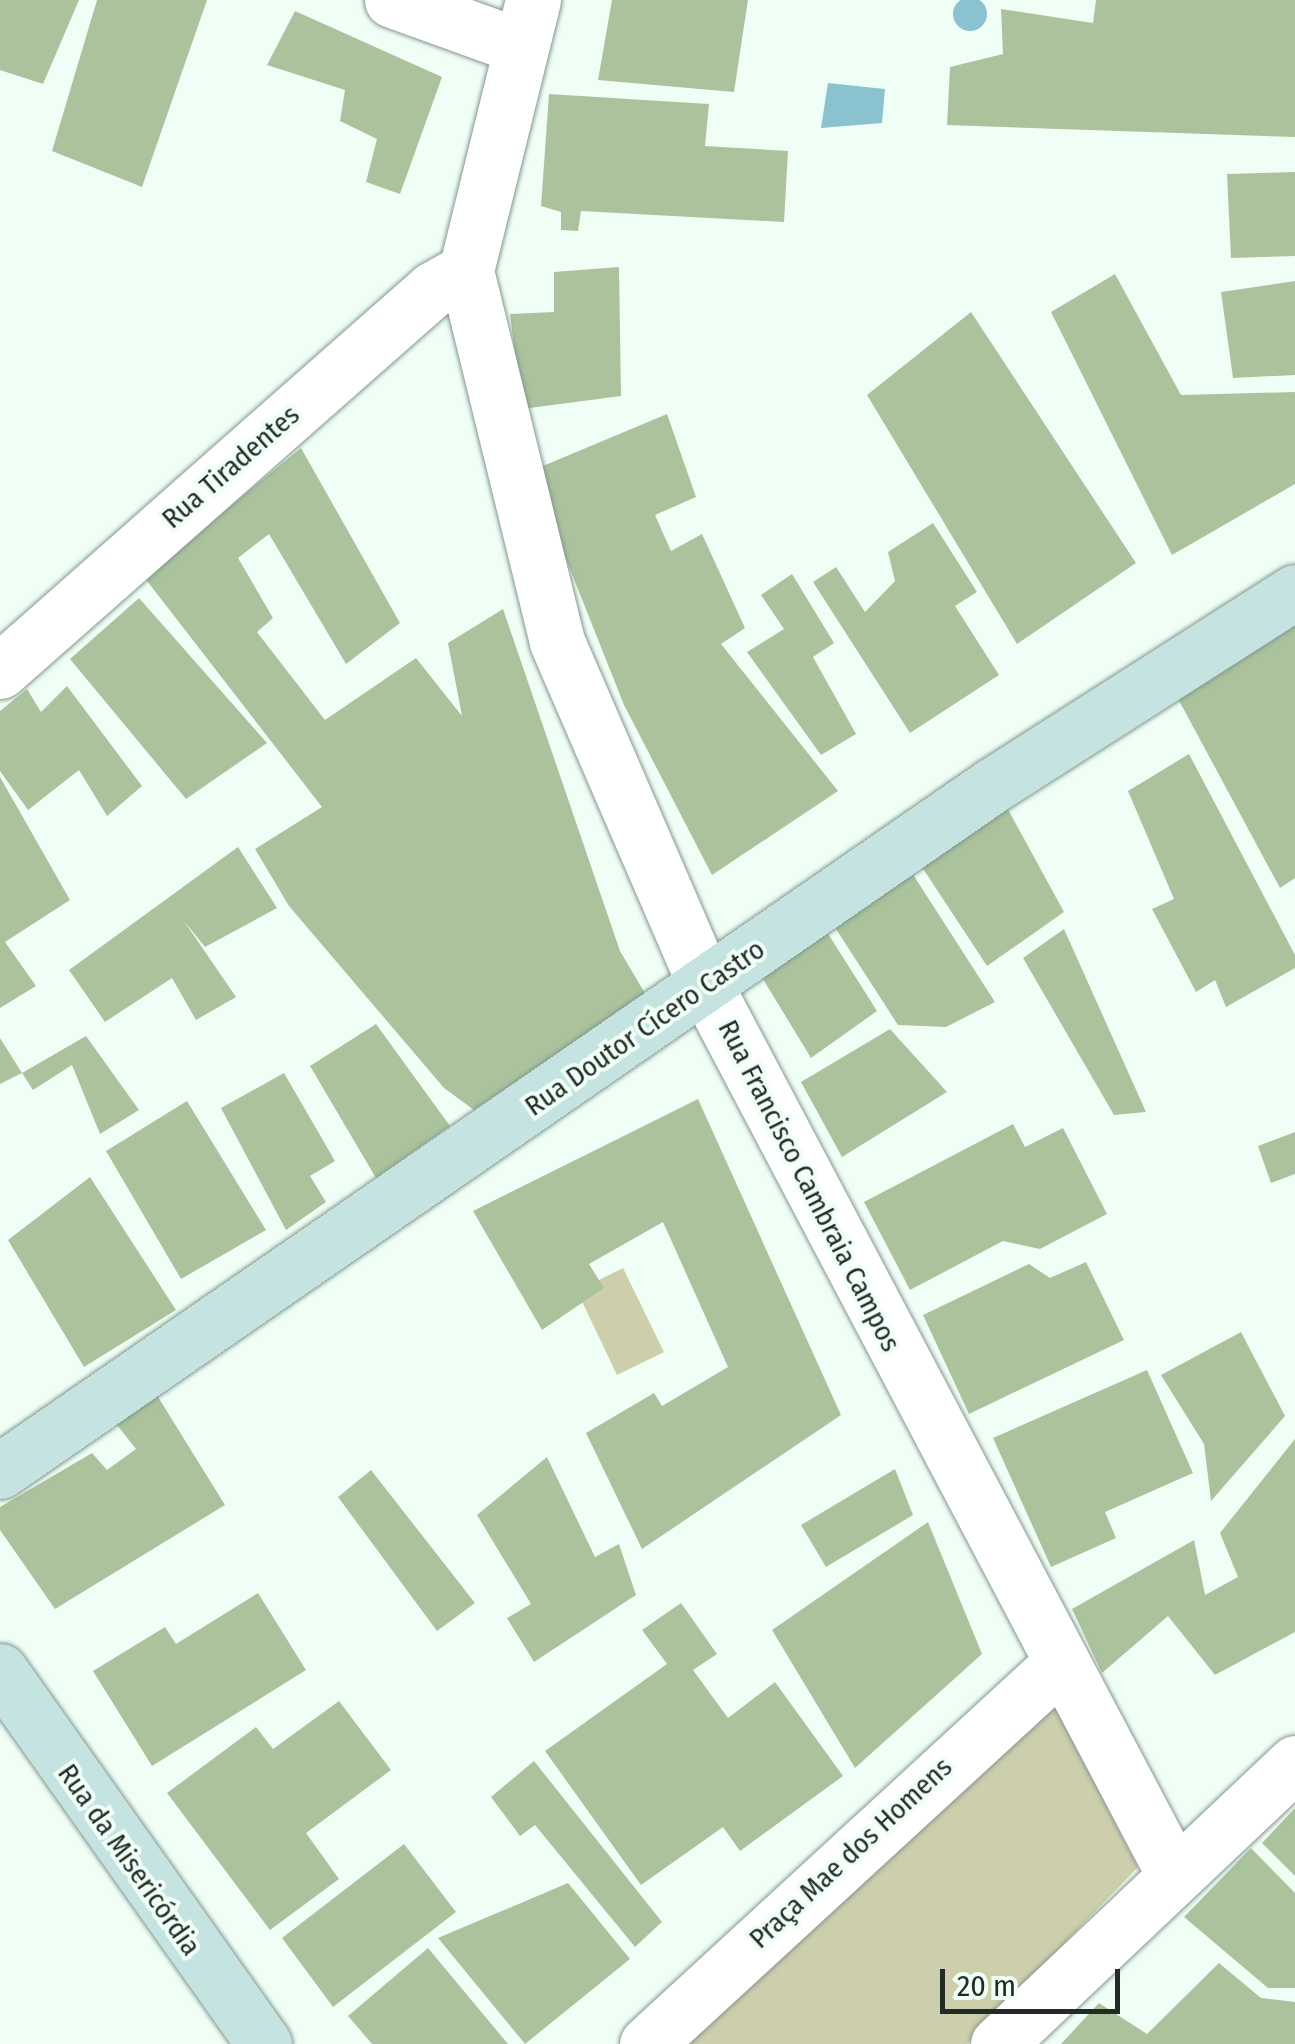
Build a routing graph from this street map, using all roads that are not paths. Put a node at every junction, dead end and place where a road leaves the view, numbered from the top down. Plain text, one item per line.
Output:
1 (392, 0) edge
2 (526, 23) edge
3 (466, 271) junction
4 (1295, 592) edge
5 (0, 671) edge
6 (706, 987) junction
7 (0, 1471) edge
8 (1058, 1666) junction
9 (0, 1672) edge
10 (1295, 1763) edge
11 (1174, 1876) junction
12 (264, 2044) edge
13 (646, 2044) edge
14 (998, 2044) edge

1 - 2 street
2 - 3 street, Rua Francisco Cambraia Campos
3 - 5 street, Rua Tiradentes
3 - 6 street, Rua Francisco Cambraia Campos
4 - 6 street, Rua Doutor Cícero Castro
6 - 7 street, Rua Doutor Cícero Castro
6 - 8 street, Rua Francisco Cambraia Campos
8 - 11 street, Rua Francisco Cambraia Campos
8 - 13 street, Praça Mae dos Homens
9 - 12 street, Rua da Misericórdia
10 - 11 street
11 - 14 street

